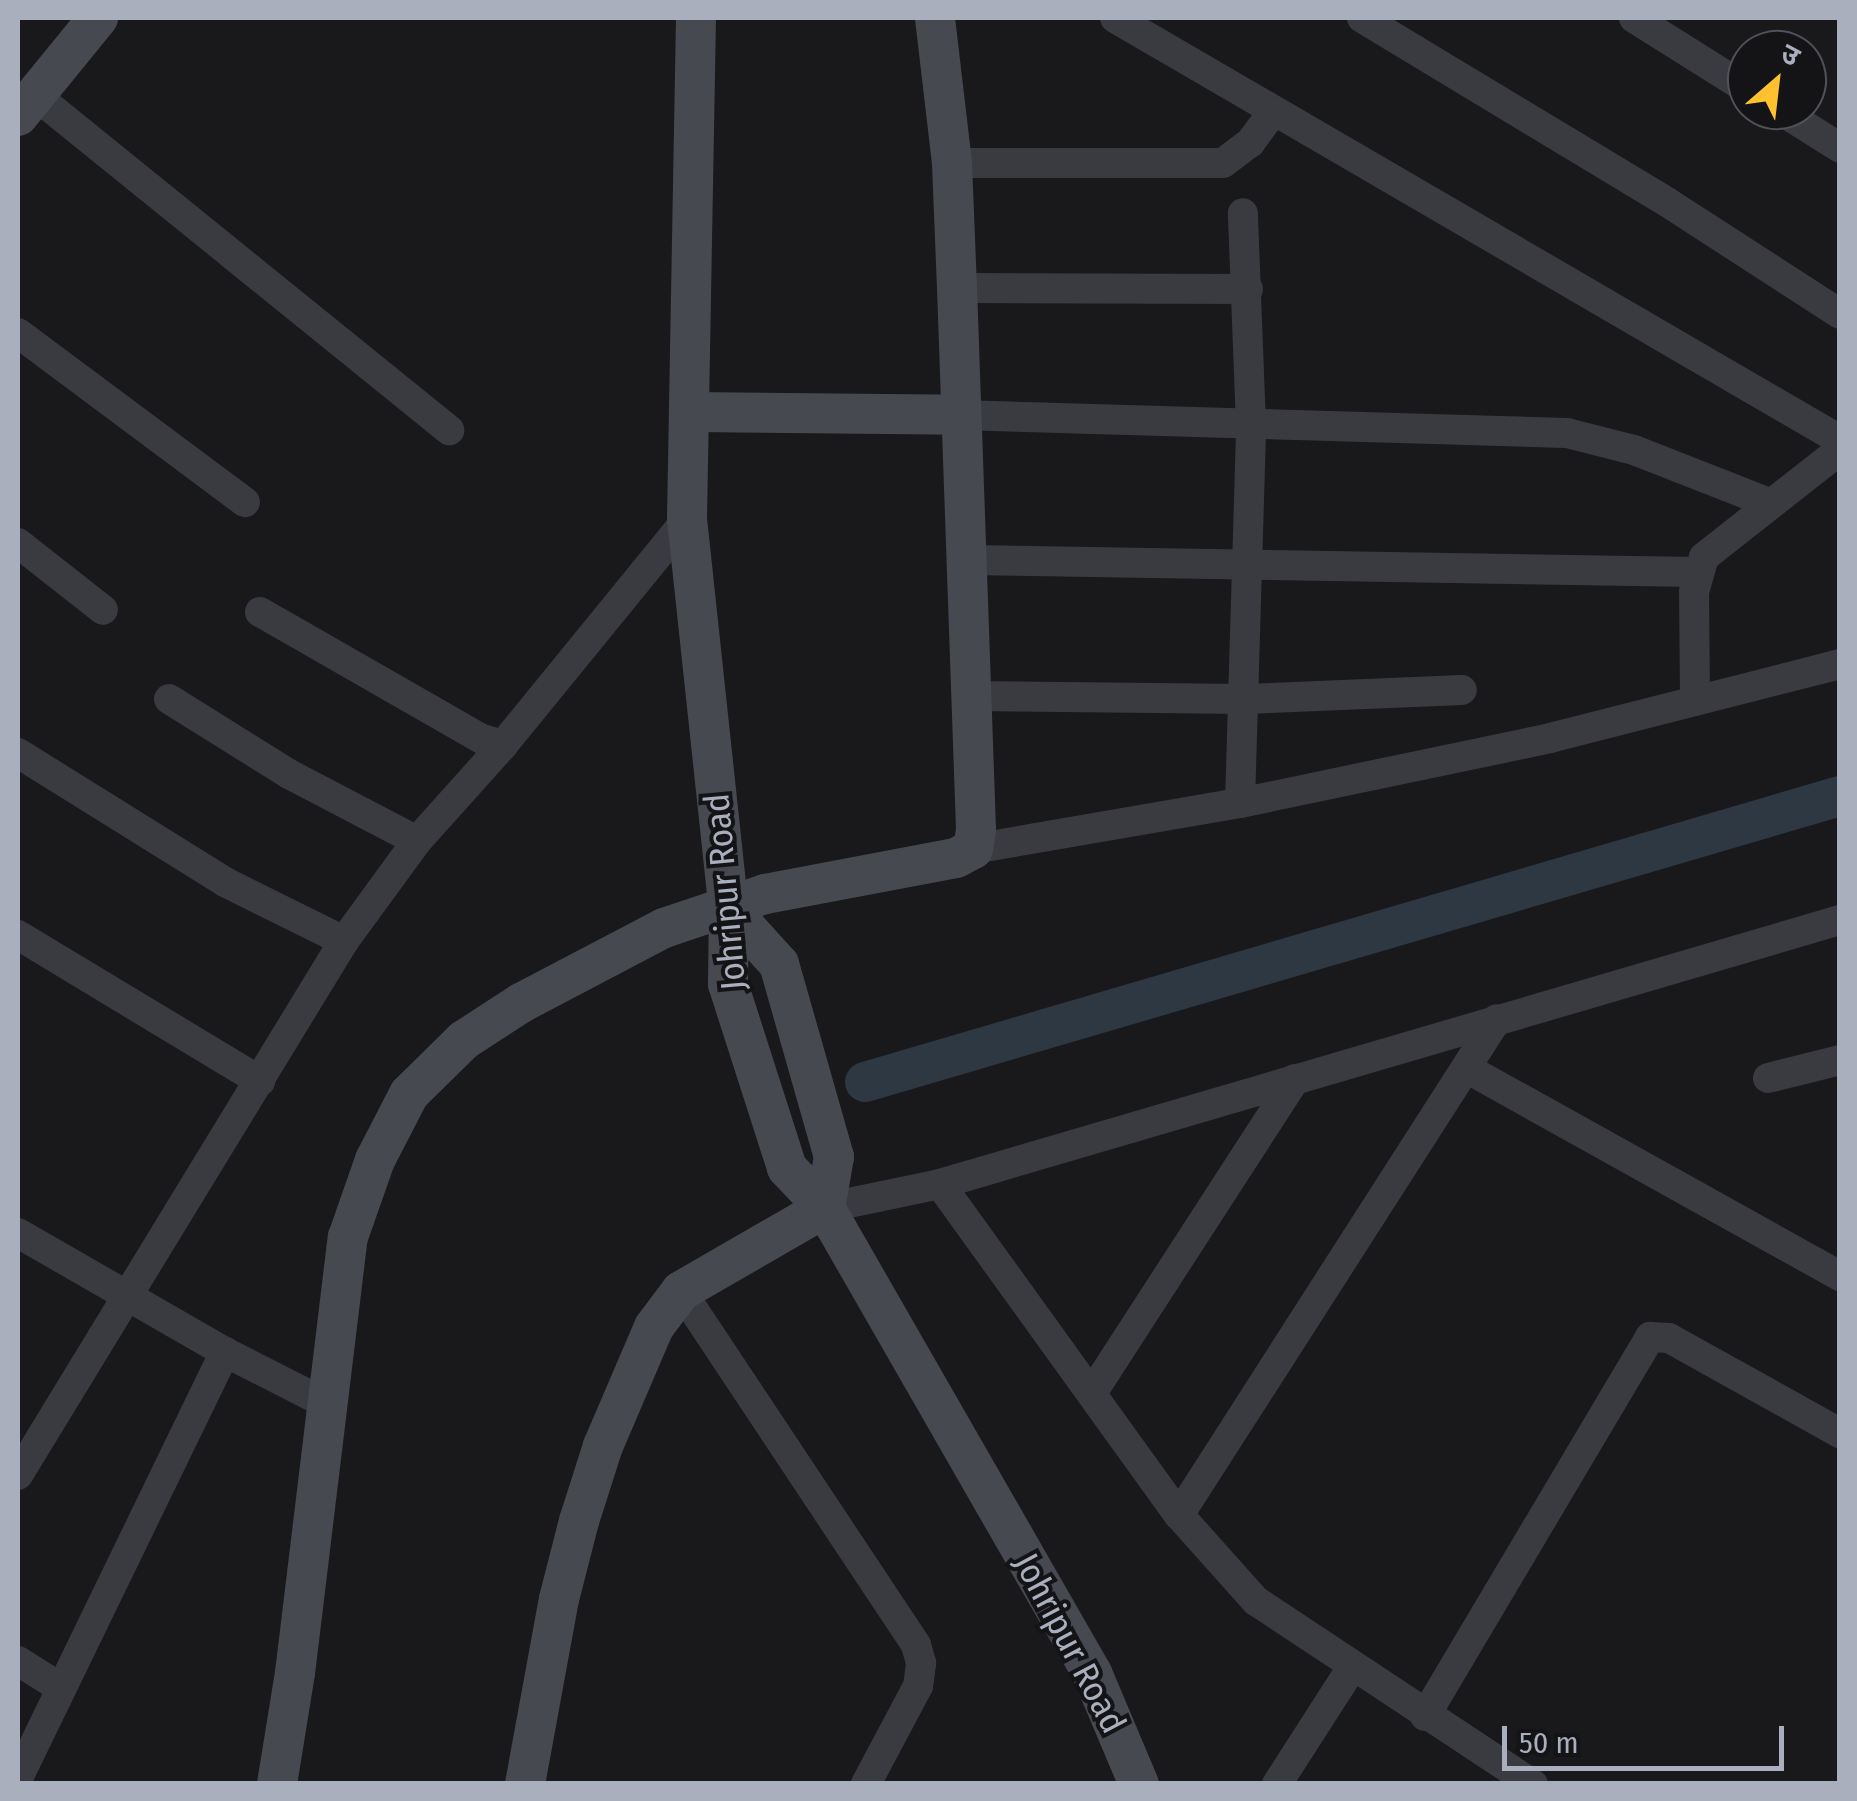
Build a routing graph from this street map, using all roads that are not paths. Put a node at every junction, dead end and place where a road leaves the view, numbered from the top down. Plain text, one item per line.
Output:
1 (98, 18) edge
2 (696, 18) edge
3 (935, 18) edge
4 (1114, 18) edge
5 (1362, 18) edge
6 (1634, 18) edge
7 (1727, 76) edge
8 (26, 106) edge
9 (1273, 110) junction
10 (1812, 130) edge
11 (1840, 148) edge
12 (952, 163) junction
13 (1243, 212) dead end
14 (958, 288) junction
15 (1248, 289) junction
16 (1840, 314) edge
17 (18, 333) edge
18 (692, 412) junction
19 (960, 415) junction
20 (1251, 425) junction
21 (449, 430) dead end
22 (1840, 440) edge
23 (1840, 450) edge
24 (245, 502) dead end
25 (1769, 503) junction
26 (687, 519) junction
27 (18, 544) edge
28 (966, 560) junction
29 (1248, 565) junction
30 (1697, 572) junction
31 (103, 610) dead end
32 (260, 612) dead end
33 (1840, 664) edge
34 (1462, 690) dead end
35 (971, 696) junction
36 (1246, 698) junction
37 (170, 699) dead end
38 (1695, 701) junction
39 (503, 745) junction
40 (18, 753) edge
41 (1240, 803) junction
42 (417, 842) junction
43 (973, 849) junction
44 (729, 909) junction
45 (1840, 920) edge
46 (18, 935) edge
47 (344, 942) junction
48 (1497, 1019) junction
49 (1840, 1060) edge
50 (1466, 1068) junction
51 (1768, 1078) dead end
52 (1295, 1079) junction
53 (260, 1081) junction
54 (940, 1184) junction
55 (824, 1208) junction
56 (18, 1233) edge
57 (1840, 1276) edge
58 (681, 1291) junction
59 (124, 1295) junction
60 (226, 1352) junction
61 (1092, 1393) junction
62 (329, 1404) junction
63 (1840, 1434) edge
64 (18, 1475) edge
65 (1179, 1515) junction
66 (18, 1661) edge
67 (1352, 1666) junction
68 (62, 1688) junction
69 (1425, 1716) junction
70 (18, 1778) edge
71 (277, 1784) edge
72 (525, 1784) edge
73 (866, 1784) edge
74 (1139, 1784) edge
75 (1277, 1784) edge
76 (1533, 1784) edge

1 - 8 street
2 - 18 street, Johripur Road
3 - 12 street
4 - 9 street
5 - 16 street
6 - 7 street
8 - 21 street
9 - 12 street
9 - 22 street
10 - 11 street
12 - 14 street
13 - 15 street
14 - 15 street
14 - 19 street
15 - 20 street
17 - 24 street
18 - 19 street
18 - 26 street, Johripur Road
19 - 20 street
19 - 28 street
20 - 25 street
20 - 29 street
23 - 25 street
25 - 30 street
26 - 39 street
26 - 44 street, Johripur Road
27 - 31 street
28 - 29 street
28 - 35 street
29 - 30 street
29 - 36 street
30 - 38 street
32 - 39 street
33 - 38 street
34 - 36 street
35 - 36 street
35 - 43 street
36 - 41 street
37 - 42 street
38 - 41 street
39 - 42 street
40 - 47 street
41 - 43 street
42 - 47 street
43 - 44 street
44 - 55 street, Johripur Road
44 - 55 street
44 - 62 street
45 - 48 street
46 - 53 street
47 - 53 street
48 - 50 street
48 - 52 street
49 - 51 street
50 - 57 street
50 - 65 street
52 - 54 street
52 - 61 street
53 - 59 street
54 - 55 street
54 - 61 street
55 - 58 street
55 - 74 street, Johripur Road
56 - 59 street
58 - 72 street
58 - 73 street
59 - 60 street
59 - 64 street
60 - 62 street
60 - 68 street
61 - 65 street
62 - 71 street
63 - 69 street
65 - 67 street
66 - 68 street
67 - 69 street
67 - 75 street
68 - 70 street
69 - 76 street

